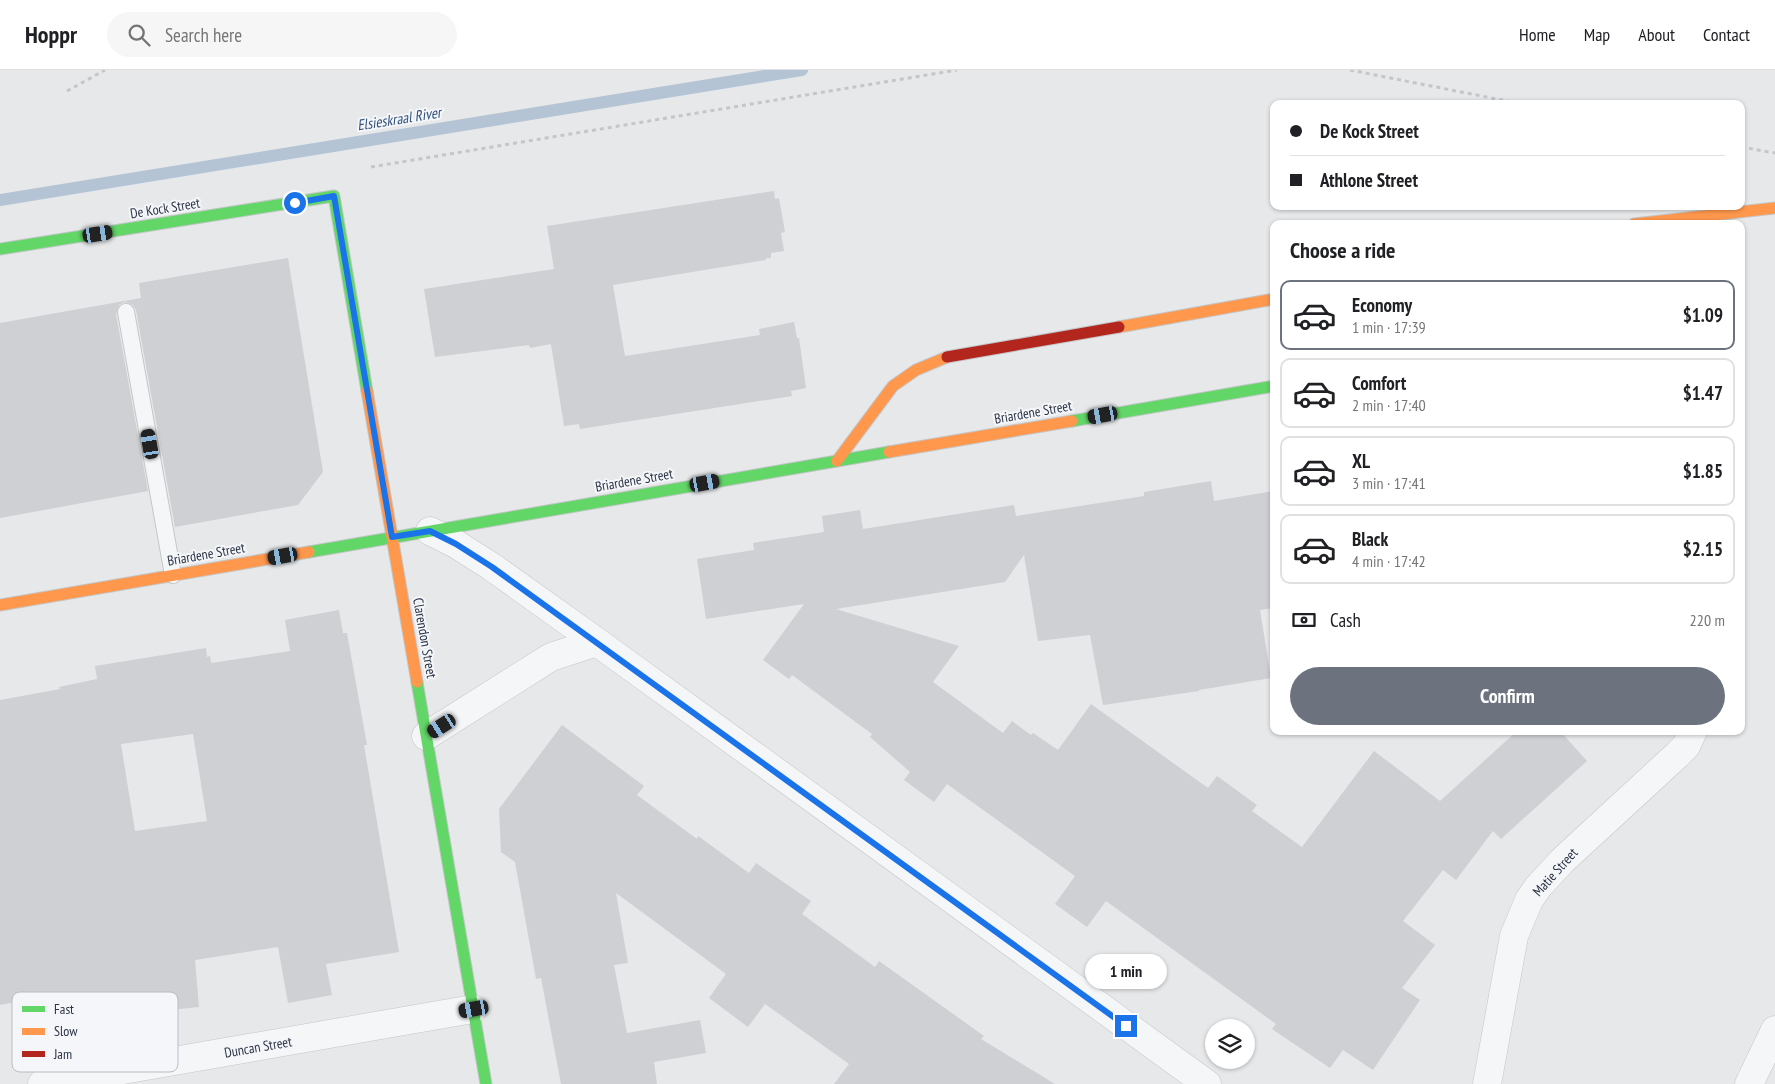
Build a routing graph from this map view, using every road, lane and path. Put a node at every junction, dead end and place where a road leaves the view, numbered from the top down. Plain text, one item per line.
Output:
1 (105, 70) edge
2 (957, 70) edge
3 (1350, 70) edge
4 (67, 91) dead end
5 (1502, 100) edge
6 (1745, 147) edge
7 (1775, 153) edge
8 (371, 167) dead end
9 (334, 196) joint
10 (1775, 208) edge
11 (1669, 220) edge
12 (0, 249) edge
13 (1270, 300) edge
14 (126, 312) dead end
15 (1270, 387) edge
16 (837, 461) junction
17 (430, 531) junction
18 (392, 537) junction
19 (173, 575) junction
20 (0, 605) edge
21 (597, 642) junction
22 (1691, 735) edge
23 (426, 736) junction
24 (474, 1009) junction
25 (1775, 1030) edge
26 (178, 1060) edge
27 (111, 1072) edge
28 (42, 1084) edge
29 (486, 1084) edge
30 (1207, 1084) edge
31 (1487, 1084) edge
32 (1748, 1084) edge

1 - 4 path
2 - 8 path
3 - 5 path
6 - 7 path
9 - 12 street, De Kock Street
9 - 18 street, Clarendon Street
10 - 11 street
13 - 16 street
14 - 19 lane
15 - 16 street, Briardene Street
16 - 17 street, Briardene Street
17 - 18 street, Briardene Street
17 - 21 street
18 - 19 street, Briardene Street
18 - 23 street, Clarendon Street
19 - 20 street, Briardene Street
21 - 23 street
21 - 30 street
22 - 31 street, Matie Street
23 - 24 street, Clarendon Street
24 - 26 street, Duncan Street
24 - 29 street, Clarendon Street
25 - 32 street
27 - 28 street, Duncan Street

